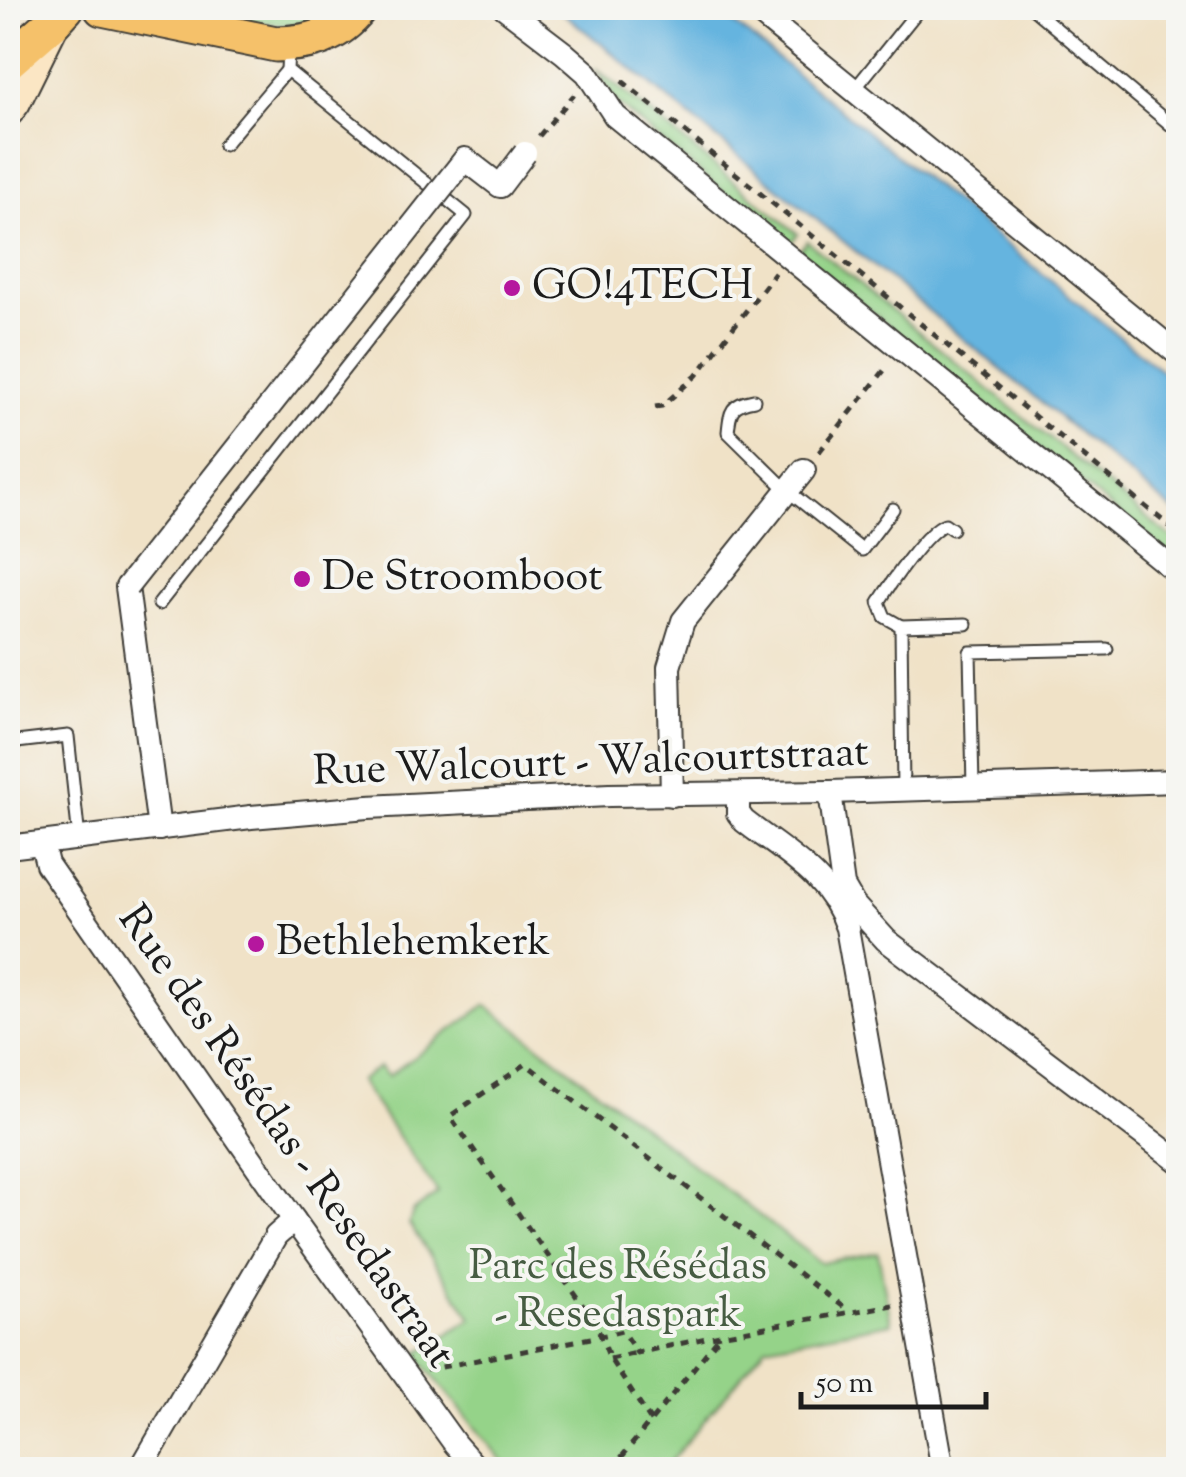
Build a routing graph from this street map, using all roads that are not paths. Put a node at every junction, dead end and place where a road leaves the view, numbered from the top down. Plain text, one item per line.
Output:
1 (102, 8) edge
2 (191, 8) edge
3 (360, 8) edge
4 (505, 8) edge
5 (753, 8) edge
6 (920, 8) edge
7 (1032, 8) edge
8 (64, 11) edge
9 (217, 33) junction
10 (288, 57) junction
11 (8, 61) edge
12 (854, 90) junction
13 (8, 110) edge
14 (1178, 131) edge
15 (224, 145) dead end
16 (526, 153) road end
17 (1178, 354) edge
18 (754, 400) dead end
19 (804, 470) road end
20 (788, 491) junction
21 (893, 509) dead end
22 (952, 529) dead end
23 (1178, 573) edge
24 (159, 604) dead end
25 (966, 624) dead end
26 (901, 626) junction
27 (1107, 650) dead end
28 (8, 743) edge
29 (1178, 782) edge
30 (973, 788) junction
31 (903, 790) junction
32 (830, 792) junction
33 (672, 794) junction
34 (738, 794) junction
35 (159, 829) junction
36 (79, 839) junction
37 (42, 844) junction
38 (8, 847) edge
39 (838, 890) junction
40 (886, 940) junction
41 (852, 956) junction
42 (1178, 1160) edge
43 (294, 1220) junction
44 (140, 1470) edge
45 (478, 1470) edge
46 (942, 1470) edge

1 - 9 main road
2 - 9 main road
3 - 10 main road
4 - 23 street
5 - 12 street
6 - 12 lane
7 - 14 lane
8 - 11 main road
8 - 13 street
9 - 10 main road
10 - 15 lane
10 - 24 lane
12 - 17 street
16 - 35 street, bridge
18 - 20 lane
19 - 20 street
20 - 21 lane
20 - 33 street
22 - 26 lane
25 - 26 lane
26 - 31 lane
27 - 30 lane
28 - 36 lane
29 - 30 street, Rue Walcourt - Walcourtstraat
30 - 31 street, Rue Walcourt - Walcourtstraat
31 - 32 street, Rue Walcourt - Walcourtstraat
32 - 34 street, Rue Walcourt - Walcourtstraat
32 - 39 street
33 - 34 street, Rue Walcourt - Walcourtstraat
33 - 35 street, Rue Walcourt - Walcourtstraat
34 - 39 street
35 - 36 street, Rue Walcourt - Walcourtstraat
36 - 37 street, Rue Walcourt - Walcourtstraat
37 - 38 street, Rue Walcourt - Walcourtstraat
37 - 43 street, Rue des Résédas - Resedastraat
39 - 40 street
39 - 41 street
40 - 41 street
40 - 42 street
41 - 46 street
43 - 44 street
43 - 45 street, Rue des Résédas - Resedastraat

